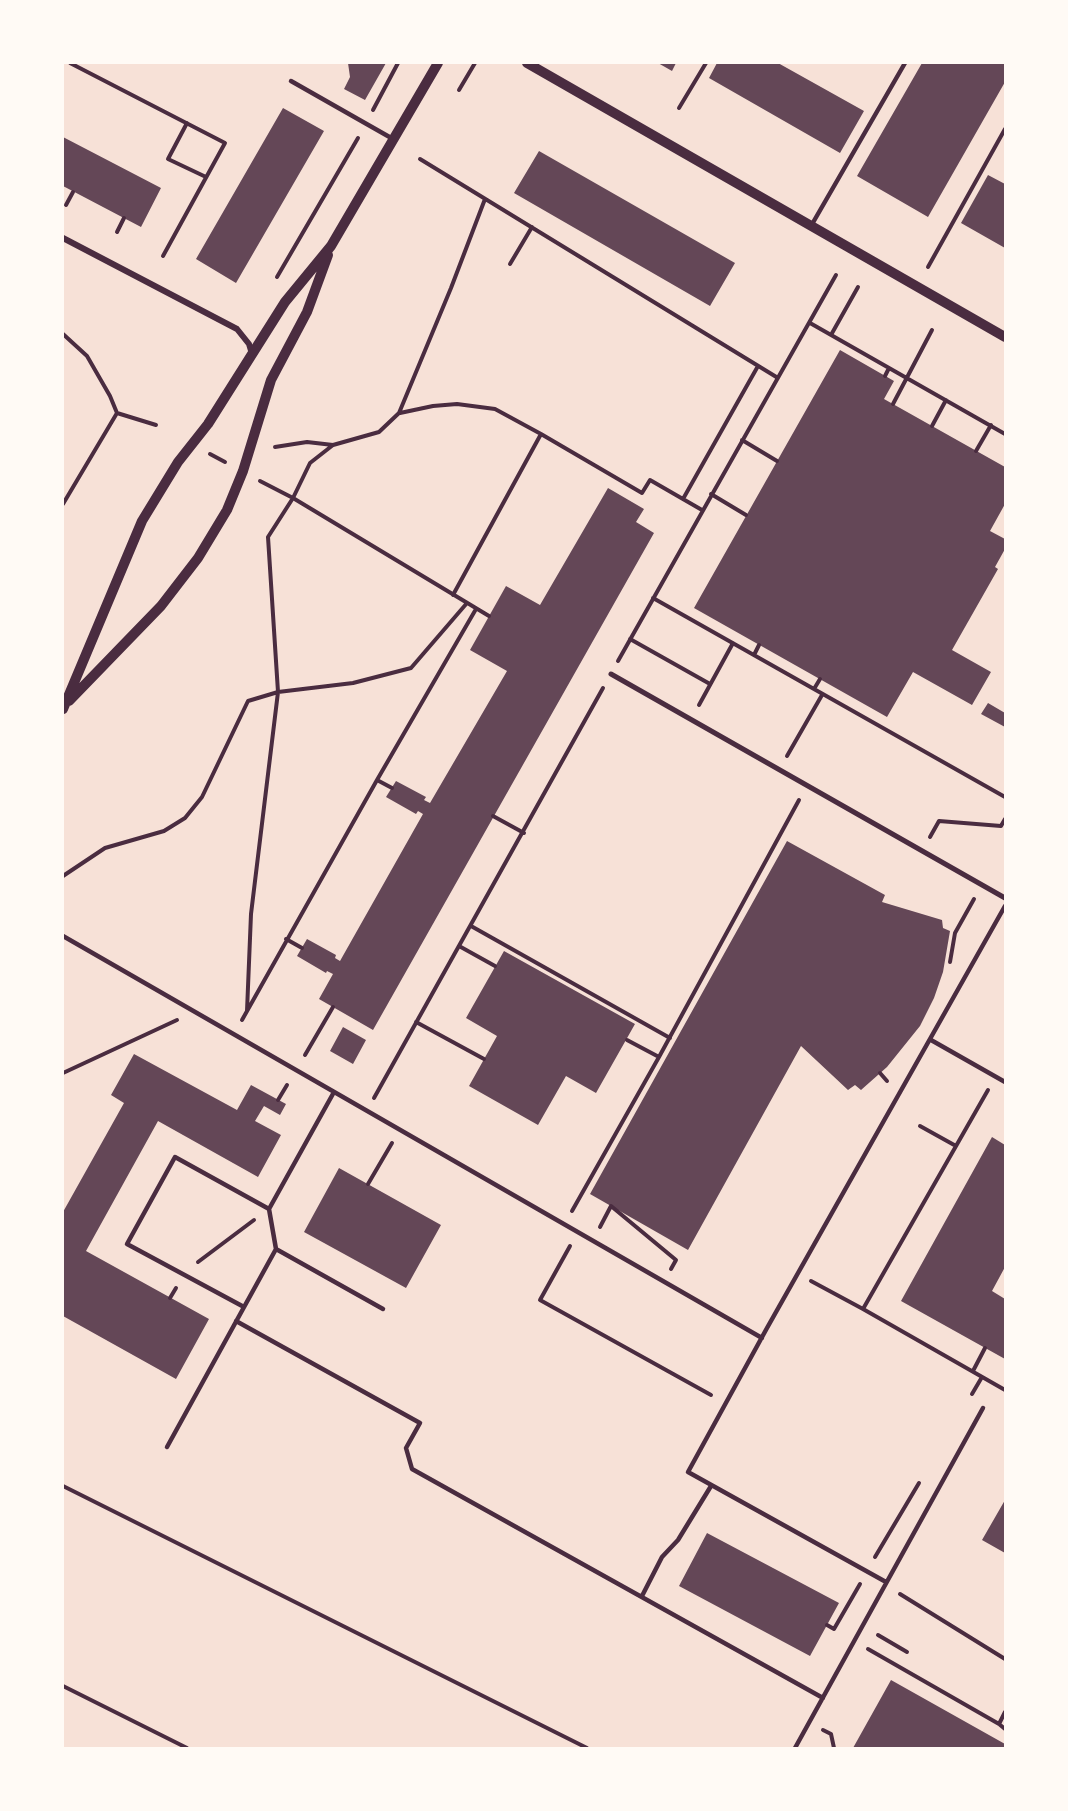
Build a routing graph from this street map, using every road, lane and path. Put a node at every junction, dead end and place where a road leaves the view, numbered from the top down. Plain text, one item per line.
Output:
1 (69, 63) edge
2 (438, 63) edge
3 (475, 63) edge
4 (527, 63) edge
5 (706, 63) edge
6 (905, 63) edge
7 (291, 81) dead end
8 (459, 90) dead end
9 (679, 108) dead end
10 (187, 123) junction
11 (1005, 129) edge
12 (393, 139) junction
13 (420, 159) dead end
14 (206, 177) junction
15 (73, 192) dead end
16 (485, 199) junction
17 (66, 205) dead end
18 (124, 218) dead end
19 (811, 226) junction
20 (532, 227) junction
21 (117, 232) dead end
22 (63, 238) edge
23 (331, 246) junction
24 (163, 256) dead end
25 (510, 264) dead end
26 (928, 267) dead end
27 (836, 275) dead end
28 (858, 287) dead end
29 (810, 323) junction
30 (932, 330) dead end
31 (63, 334) edge
32 (831, 336) junction
33 (1005, 337) edge
34 (252, 354) junction
35 (759, 366) junction
36 (889, 368) junction
37 (885, 376) dead end
38 (778, 378) junction
39 (906, 378) junction
40 (946, 400) junction
41 (893, 404) dead end
42 (117, 413) junction
43 (399, 413) junction
44 (156, 425) dead end
45 (991, 425) junction
46 (932, 426) dead end
47 (541, 434) junction
48 (1005, 434) edge
49 (742, 440) junction
50 (333, 445) junction
51 (275, 447) dead end
52 (976, 451) dead end
53 (777, 460) dead end
54 (264, 483) dead end
55 (711, 494) junction
56 (292, 498) junction
57 (683, 499) junction
58 (63, 504) edge
59 (702, 510) junction
60 (746, 515) dead end
61 (453, 595) junction
62 (653, 598) junction
63 (467, 603) junction
64 (476, 609) junction
65 (489, 616) dead end
66 (630, 639) junction
67 (733, 643) junction
68 (759, 645) dead end
69 (754, 655) junction
70 (611, 674) junction
71 (820, 679) dead end
72 (814, 689) junction
73 (278, 692) junction
74 (822, 694) junction
75 (64, 708) edge
76 (788, 754) dead end
77 (376, 780) junction
78 (807, 786) junction
79 (392, 788) dead end
80 (1005, 797) edge
81 (493, 816) dead end
82 (1005, 819) edge
83 (524, 833) junction
84 (922, 850) junction
85 (63, 876) edge
86 (982, 885) junction
87 (752, 888) junction
88 (759, 892) dead end
89 (1005, 898) edge
90 (1005, 906) edge
91 (471, 927) junction
92 (727, 933) junction
93 (63, 936) edge
94 (734, 936) dead end
95 (286, 939) junction
96 (459, 946) junction
97 (302, 948) dead end
98 (950, 962) dead end
99 (495, 966) dead end
100 (333, 1007) dead end
101 (246, 1011) junction
102 (194, 1012) junction
103 (417, 1022) junction
104 (233, 1035) junction
105 (670, 1038) junction
106 (627, 1040) dead end
107 (931, 1040) junction
108 (659, 1057) junction
109 (484, 1059) dead end
110 (295, 1070) junction
111 (63, 1073) edge
112 (995, 1077) junction
113 (1005, 1082) edge
114 (334, 1092) junction
115 (366, 1111) junction
116 (920, 1126) dead end
117 (399, 1130) junction
118 (956, 1146) junction
119 (368, 1184) dead end
120 (270, 1209) junction
121 (564, 1225) junction
122 (578, 1233) junction
123 (593, 1241) junction
124 (276, 1249) junction
125 (183, 1273) junction
126 (798, 1274) junction
127 (664, 1282) junction
128 (244, 1307) junction
129 (383, 1309) dead end
130 (863, 1309) junction
131 (236, 1321) junction
132 (762, 1338) junction
133 (986, 1348) dead end
134 (973, 1371) junction
135 (1005, 1390) edge
136 (726, 1404) junction
137 (983, 1408) dead end
138 (167, 1447) dead end
139 (63, 1486) edge
140 (711, 1486) junction
141 (867, 1571) junction
142 (886, 1582) junction
143 (900, 1594) dead end
144 (642, 1596) junction
145 (827, 1625) dead end
146 (878, 1635) dead end
147 (855, 1640) junction
148 (907, 1652) dead end
149 (1005, 1659) edge
150 (63, 1686) edge
151 (823, 1698) junction
152 (1005, 1712) edge
153 (999, 1724) junction
154 (1005, 1729) edge
155 (823, 1730) dead end
156 (187, 1748) edge
157 (587, 1748) edge
158 (795, 1748) edge
159 (834, 1748) edge

1 - 10 path
2 - 12 street
3 - 8 path
4 - 19 street
5 - 9 path
6 - 19 lane
7 - 12 lane
10 - 14 path
10 - 14 path
11 - 26 path
12 - 23 street
13 - 16 path
14 - 24 path
15 - 17 path
16 - 20 path
16 - 43 path
18 - 21 path
19 - 33 street
20 - 25 path
20 - 35 path
22 - 34 street
23 - 34 street
23 - 75 street
27 - 29 path
28 - 32 path
29 - 32 path
29 - 38 path
30 - 39 path
31 - 42 path
32 - 36 path
34 - 75 street
35 - 38 path
35 - 57 path
36 - 37 path
36 - 39 path
38 - 49 path
39 - 40 path
39 - 41 path
40 - 45 path
40 - 46 path
42 - 44 path
42 - 58 path
43 - 47 path
43 - 50 path
45 - 48 path
45 - 52 path
47 - 57 path
47 - 61 path
49 - 53 path
49 - 55 path
50 - 51 path
50 - 56 path
54 - 56 path
55 - 59 path
55 - 60 path
56 - 61 path
56 - 73 path
57 - 59 path
59 - 62 path
61 - 63 path
62 - 66 path
62 - 67 path
63 - 64 path
63 - 73 path
64 - 65 path
64 - 77 path
66 - 67 path
66 - 70 path
67 - 69 path
68 - 69 path
69 - 72 path
70 - 78 street
70 - 83 path
71 - 72 path
72 - 74 path
73 - 85 path
73 - 101 path
74 - 76 path
74 - 80 path
77 - 79 path
77 - 95 path
78 - 84 street
78 - 87 path
81 - 83 path
82 - 84 path
83 - 91 path
84 - 86 street
86 - 89 street
86 - 98 path
87 - 88 path
87 - 92 path
90 - 107 lane
91 - 96 path
91 - 105 path
92 - 94 path
92 - 105 path
93 - 102 lane
95 - 97 path
95 - 101 path
96 - 99 path
96 - 103 path
100 - 110 path
101 - 104 path
102 - 104 lane
102 - 111 path
103 - 109 path
103 - 115 path
104 - 110 lane
105 - 108 path
106 - 108 path
107 - 112 lane
107 - 126 lane
108 - 121 path
110 - 114 lane
112 - 113 lane
112 - 118 path
114 - 115 lane
114 - 120 lane
115 - 117 lane
116 - 118 path
117 - 119 path
117 - 121 lane
118 - 130 path
120 - 124 lane
120 - 125 path
120 - 125 lane
121 - 122 lane
122 - 123 lane
122 - 136 path
123 - 127 lane
123 - 127 path
124 - 128 lane
124 - 129 lane
125 - 128 lane
126 - 130 path
126 - 132 lane
127 - 132 lane
128 - 131 lane
130 - 134 path
131 - 138 lane
131 - 144 lane
132 - 136 lane
133 - 134 path
134 - 135 path
136 - 140 lane
137 - 142 lane
139 - 157 path
140 - 141 lane
140 - 144 lane
141 - 142 lane
141 - 145 path
142 - 147 lane
143 - 149 path
144 - 151 lane
146 - 148 path
147 - 151 lane
147 - 153 path
150 - 156 path
151 - 158 lane
152 - 153 path
153 - 154 path
155 - 159 path

